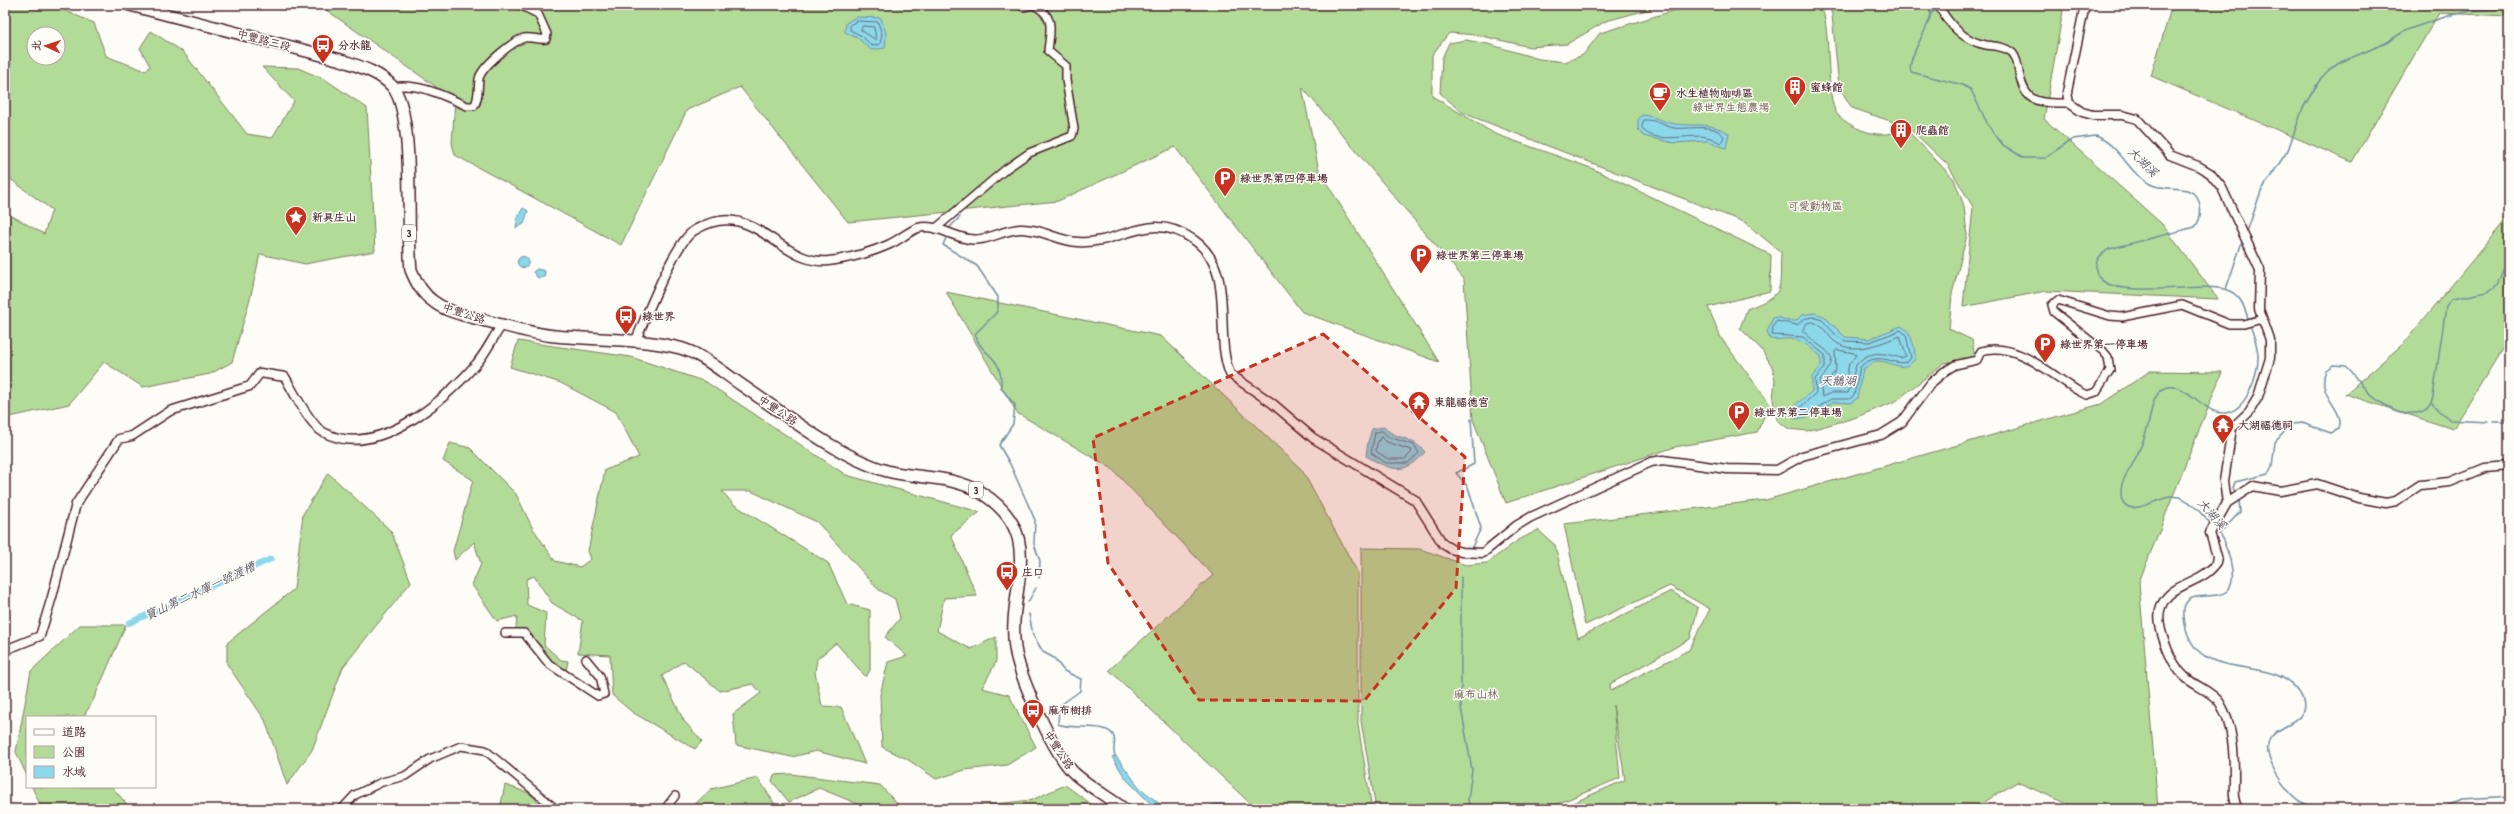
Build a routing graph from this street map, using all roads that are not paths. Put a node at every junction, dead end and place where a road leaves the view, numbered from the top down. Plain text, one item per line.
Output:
1 (130, 5) edge
2 (520, 5) edge
3 (1022, 5) edge
4 (1033, 5) edge
5 (2085, 5) edge
6 (1940, 8) edge
7 (393, 87) junction
8 (2069, 103) junction
9 (935, 229) junction
10 (2262, 319) junction
11 (502, 325) junction
12 (635, 342) junction
13 (1944, 372) joint
14 (2509, 466) edge
15 (2227, 503) junction
16 (505, 633) dead end
17 (5, 650) edge
18 (586, 659) dead end
19 (675, 796) dead end
20 (342, 809) edge
21 (556, 809) edge
22 (665, 809) edge
23 (1124, 809) edge
24 (2238, 809) edge

1 - 7 main road, 中豐路三段
2 - 7 street
3 - 4 street
4 - 9 street
5 - 8 street
6 - 8 street
7 - 11 main road, 中豐公路 / 3
8 - 10 street
9 - 12 street
9 - 13 street
10 - 13 street
10 - 15 street
11 - 12 main road, 中豐公路 / 3
11 - 17 street
12 - 23 main road, 中豐公路 / 3
14 - 15 street
15 - 24 street
16 - 18 street
19 - 22 street
20 - 21 street

